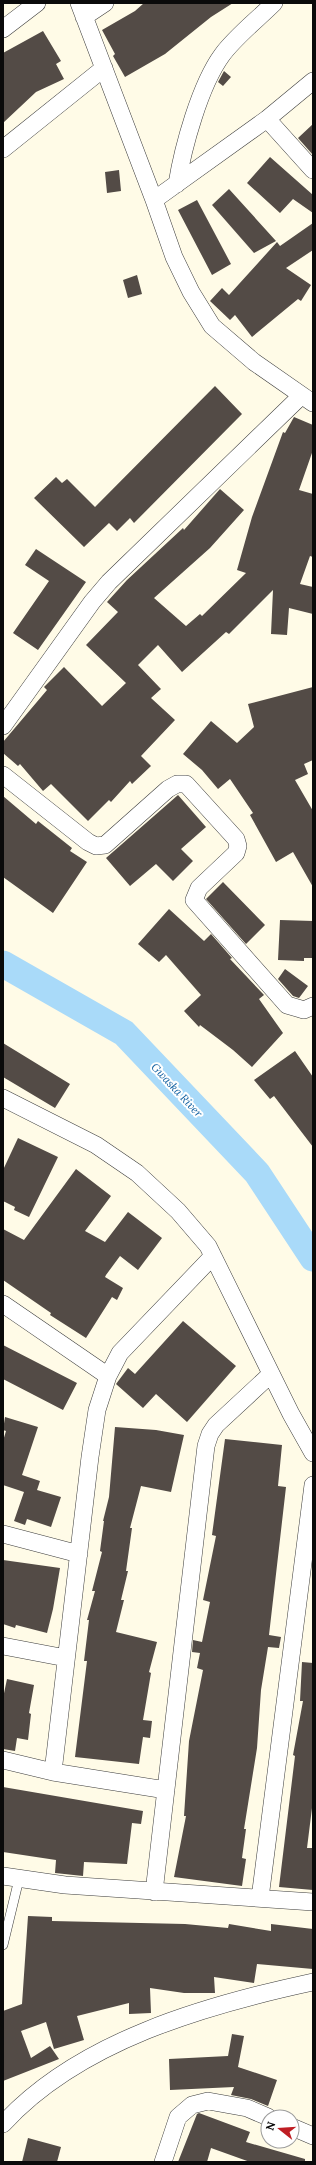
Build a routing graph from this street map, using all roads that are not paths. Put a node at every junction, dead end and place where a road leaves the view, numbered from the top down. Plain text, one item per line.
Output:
1 (37, 3) edge
2 (105, 3) edge
3 (274, 3) edge
4 (81, 10) edge
5 (3, 29) edge
6 (104, 68) junction
7 (313, 81) edge
8 (267, 119) junction
9 (3, 148) edge
10 (313, 170) edge
11 (177, 184) junction
12 (154, 200) junction
13 (307, 399) edge
14 (3, 726) edge
15 (3, 775) edge
16 (313, 1006) edge
17 (3, 1098) edge
18 (213, 1256) junction
19 (3, 1304) edge
20 (271, 1374) junction
21 (108, 1376) junction
22 (313, 1453) edge
23 (313, 1485) edge
24 (3, 1534) edge
25 (79, 1554) junction
26 (3, 1646) edge
27 (66, 1658) junction
28 (3, 1760) edge
29 (53, 1772) junction
30 (166, 1790) junction
31 (11, 1877) edge
32 (154, 1892) junction
33 (260, 1898) junction
34 (313, 1902) edge
35 (3, 1945) edge
36 (313, 1982) edge
37 (260, 2114) edge
38 (3, 2124) edge
39 (300, 2130) edge
40 (313, 2136) edge
41 (164, 2162) edge

1 - 5 street
2 - 4 street
3 - 11 street
4 - 6 street
6 - 9 street
6 - 12 street
7 - 8 street
8 - 10 street
8 - 11 street
11 - 12 street
12 - 13 street
13 - 14 street
15 - 16 street
17 - 18 street
18 - 20 street
18 - 21 street
19 - 21 street
20 - 22 street
20 - 30 street
21 - 25 street
23 - 33 street
24 - 25 street
25 - 27 street
26 - 27 street
27 - 29 street
28 - 29 street
29 - 30 street
30 - 32 street
31 - 32 street
31 - 35 lane
32 - 33 street
33 - 34 street
36 - 38 street
37 - 41 street
39 - 40 street

